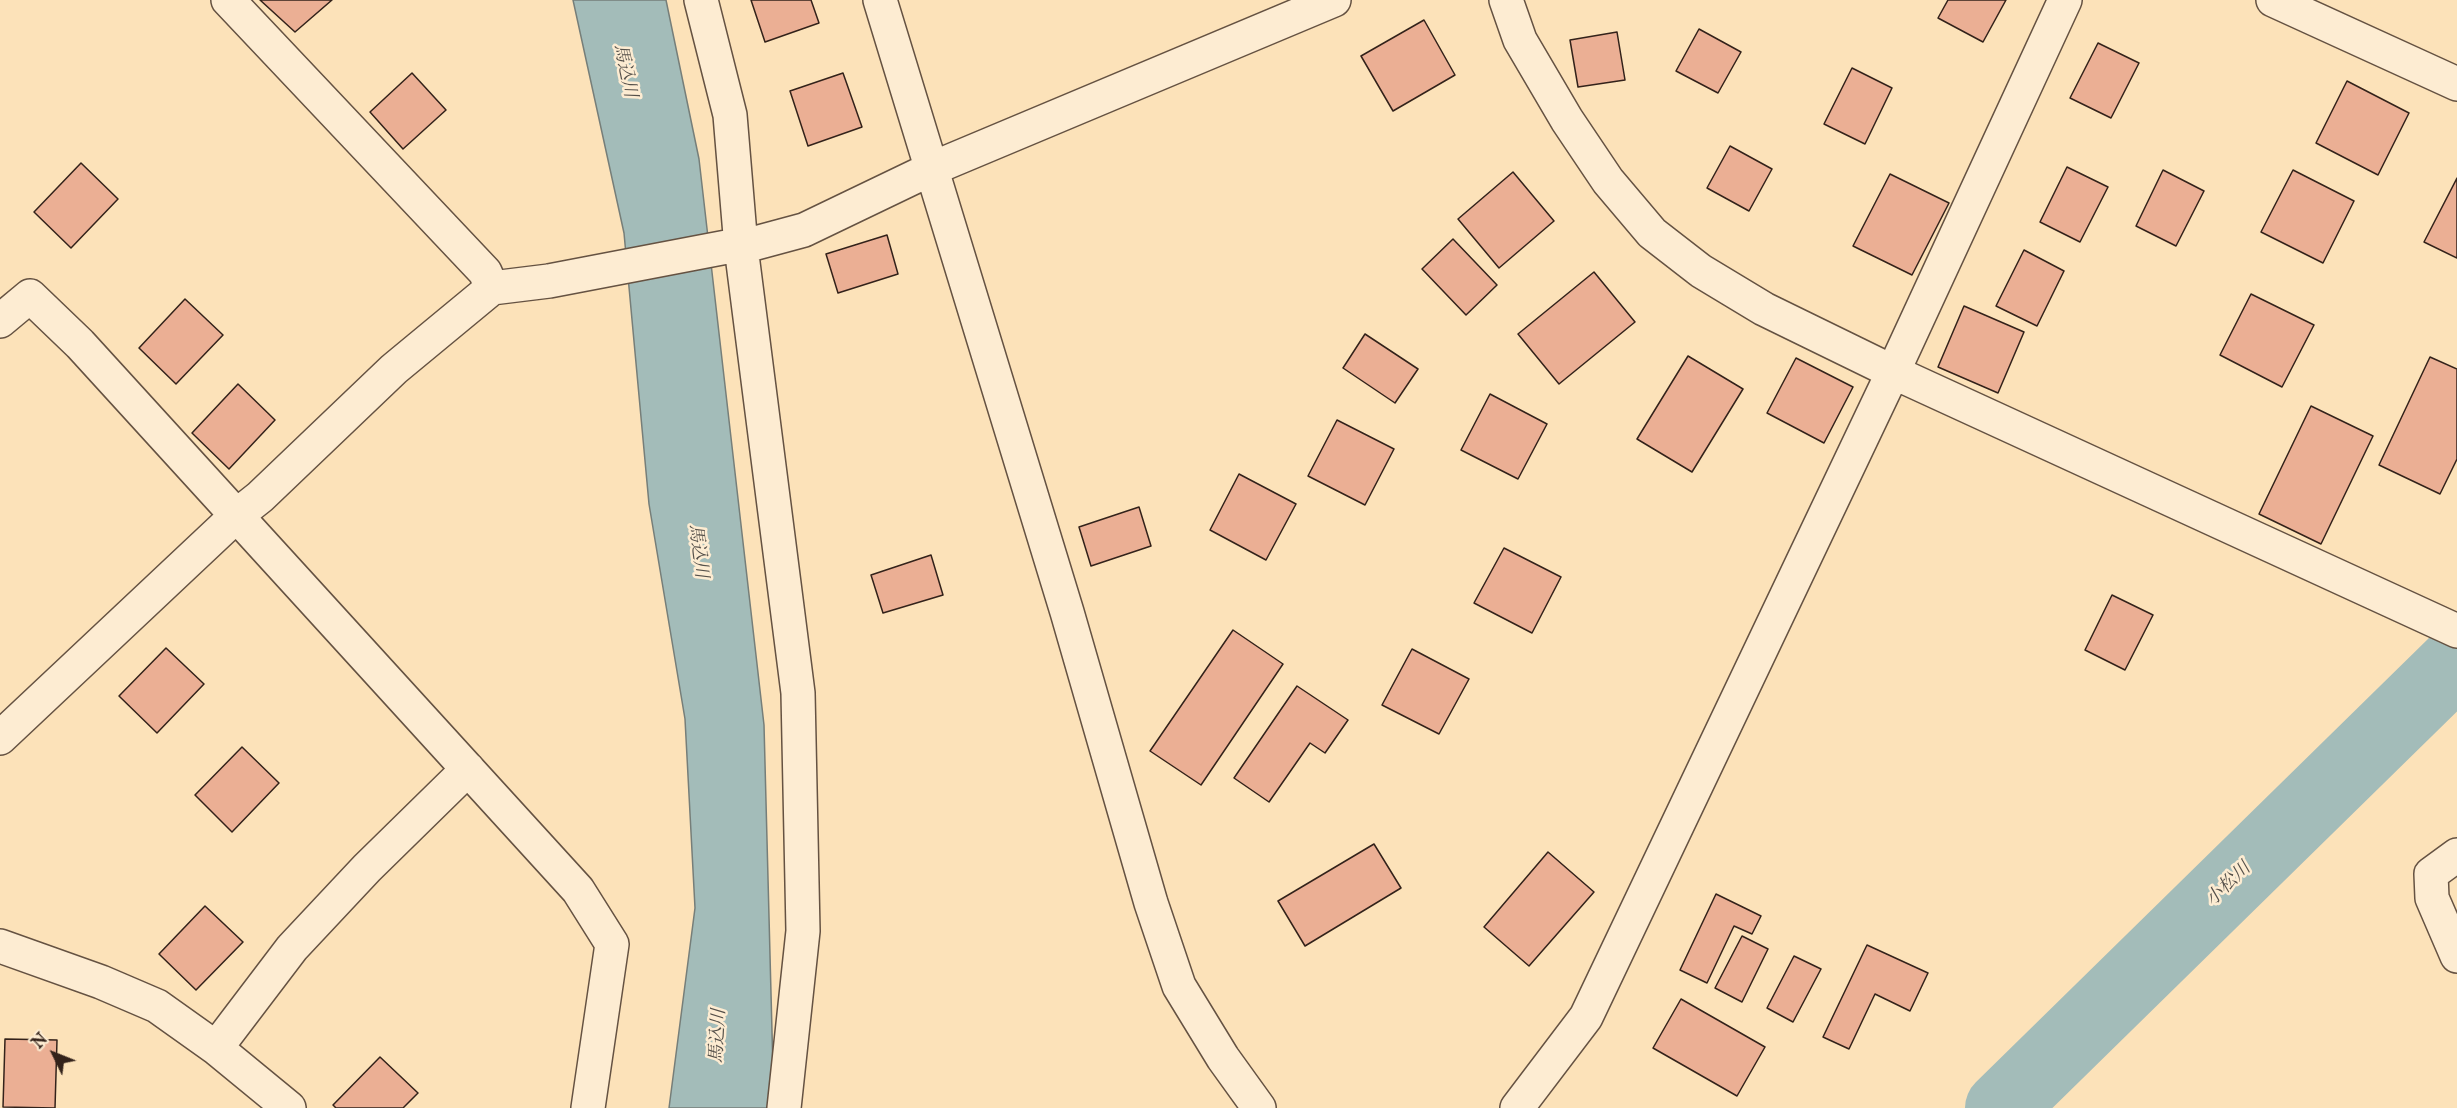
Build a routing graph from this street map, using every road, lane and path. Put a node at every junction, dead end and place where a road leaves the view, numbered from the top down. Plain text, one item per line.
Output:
1 (228, 0) edge
2 (701, 0) edge
3 (880, 0) edge
4 (1334, 0) edge
5 (1506, 0) edge
6 (2065, 0) edge
7 (2273, 0) edge
8 (2457, 84) edge
9 (931, 169) junction
10 (737, 246) junction
11 (492, 288) junction
12 (0, 321) edge
13 (1893, 372) junction
14 (237, 516) junction
15 (2446, 626) edge
16 (0, 738) edge
17 (468, 769) junction
18 (2457, 855) edge
19 (0, 946) edge
20 (2457, 956) edge
21 (216, 1048) junction
22 (289, 1108) edge
23 (588, 1108) edge
24 (784, 1108) edge
25 (1259, 1108) edge
26 (1517, 1108) edge

1 - 11 street
2 - 10 street
3 - 9 street
4 - 9 street
5 - 13 street
6 - 13 street
7 - 8 street
9 - 10 street
9 - 25 street
10 - 11 street
10 - 24 street
11 - 14 street
12 - 14 street
13 - 15 street
13 - 26 street
14 - 16 street
14 - 17 street
17 - 21 street
17 - 23 street
18 - 20 street
19 - 21 street
21 - 22 street

